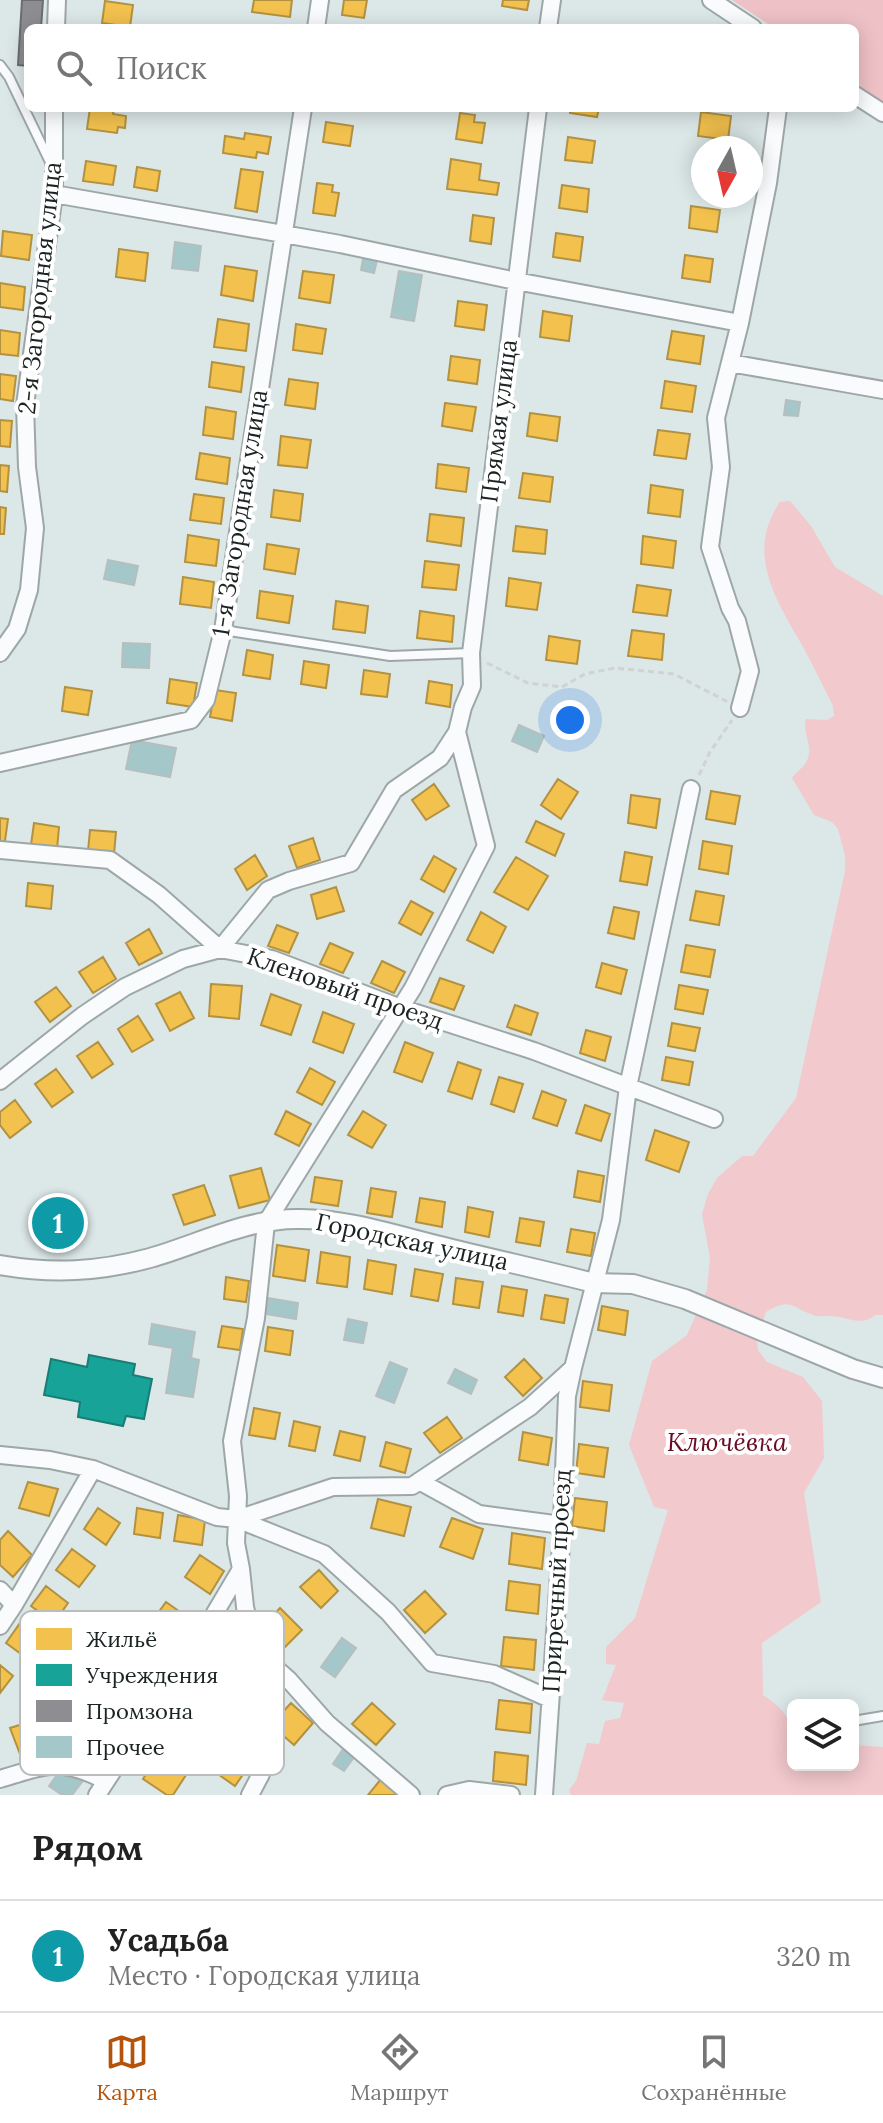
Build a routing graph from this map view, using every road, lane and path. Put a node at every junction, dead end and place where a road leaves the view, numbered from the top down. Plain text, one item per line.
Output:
1 (57, 0) edge
2 (320, 0) edge
3 (552, 0) edge
4 (711, 0) edge
5 (56, 24) edge
6 (317, 24) edge
7 (549, 24) edge
8 (747, 24) edge
9 (0, 65) edge
10 (859, 98) edge
11 (24, 108) edge
12 (26, 112) edge
13 (54, 112) edge
14 (302, 112) edge
15 (537, 112) edge
16 (777, 112) edge
17 (883, 113) edge
18 (53, 168) junction
19 (54, 194) junction
20 (284, 233) junction
21 (516, 281) junction
22 (740, 323) junction
23 (730, 363) junction
24 (883, 390) edge
25 (223, 630) junction
26 (0, 653) edge
27 (471, 653) junction
28 (740, 708) junction
29 (457, 732) junction
30 (0, 763) edge
31 (691, 789) joint
32 (0, 850) edge
33 (220, 949) junction
34 (401, 1008) junction
35 (0, 1081) edge
36 (628, 1087) junction
37 (714, 1119) dead end
38 (266, 1223) junction
39 (0, 1265) edge
40 (594, 1283) junction
41 (573, 1368) junction
42 (883, 1378) edge
43 (0, 1455) edge
44 (93, 1469) junction
45 (419, 1481) junction
46 (237, 1519) junction
47 (562, 1525) junction
48 (241, 1569) junction
49 (0, 1590) edge
50 (14, 1605) junction
51 (216, 1611) edge
52 (247, 1611) edge
53 (0, 1626) edge
54 (284, 1676) edge
55 (550, 1699) junction
56 (883, 1716) edge
57 (859, 1720) edge
58 (20, 1773) edge
59 (260, 1775) edge
60 (0, 1779) edge
61 (250, 1795) edge
62 (411, 1795) edge
63 (447, 1795) edge
64 (511, 1795) edge
65 (544, 1795) edge

1 - 5 street
2 - 6 street
3 - 7 street
4 - 8 street
9 - 11 lane
10 - 17 street
12 - 18 lane
13 - 18 street, 2-я Загородная улица
14 - 20 street, 1-я Загородная улица
15 - 21 street, Прямая улица
16 - 22 street
18 - 19 street, 2-я Загородная улица
19 - 20 street
19 - 26 street, 2-я Загородная улица
20 - 21 street
20 - 25 street, 1-я Загородная улица
21 - 22 street
21 - 27 street, Прямая улица
22 - 23 street
23 - 24 street
23 - 28 street
25 - 27 lane
25 - 30 street, 1-я Загородная улица
27 - 28 path
27 - 29 street, Прямая улица
28 - 31 path
29 - 33 street
29 - 34 street
31 - 36 street, Приречный проезд
32 - 33 street
33 - 34 street, Кленовый проезд
33 - 35 street, Кленовый проезд
34 - 36 street, Кленовый проезд
34 - 38 street
36 - 37 street, Кленовый проезд
36 - 40 street, Приречный проезд
38 - 39 street, Городская улица
38 - 40 street, Городская улица
38 - 46 street
40 - 41 street, Приречный проезд
40 - 42 street, Городская улица
41 - 45 street
41 - 47 street, Приречный проезд
43 - 44 street
44 - 46 street
44 - 50 street
45 - 46 street
45 - 47 street
46 - 48 street
46 - 55 street
47 - 55 street, Приречный проезд
48 - 51 street
48 - 52 street
49 - 50 street
50 - 53 street
54 - 62 street
55 - 65 street, Приречный проезд
56 - 57 lane
58 - 60 street
59 - 61 street
63 - 64 street

